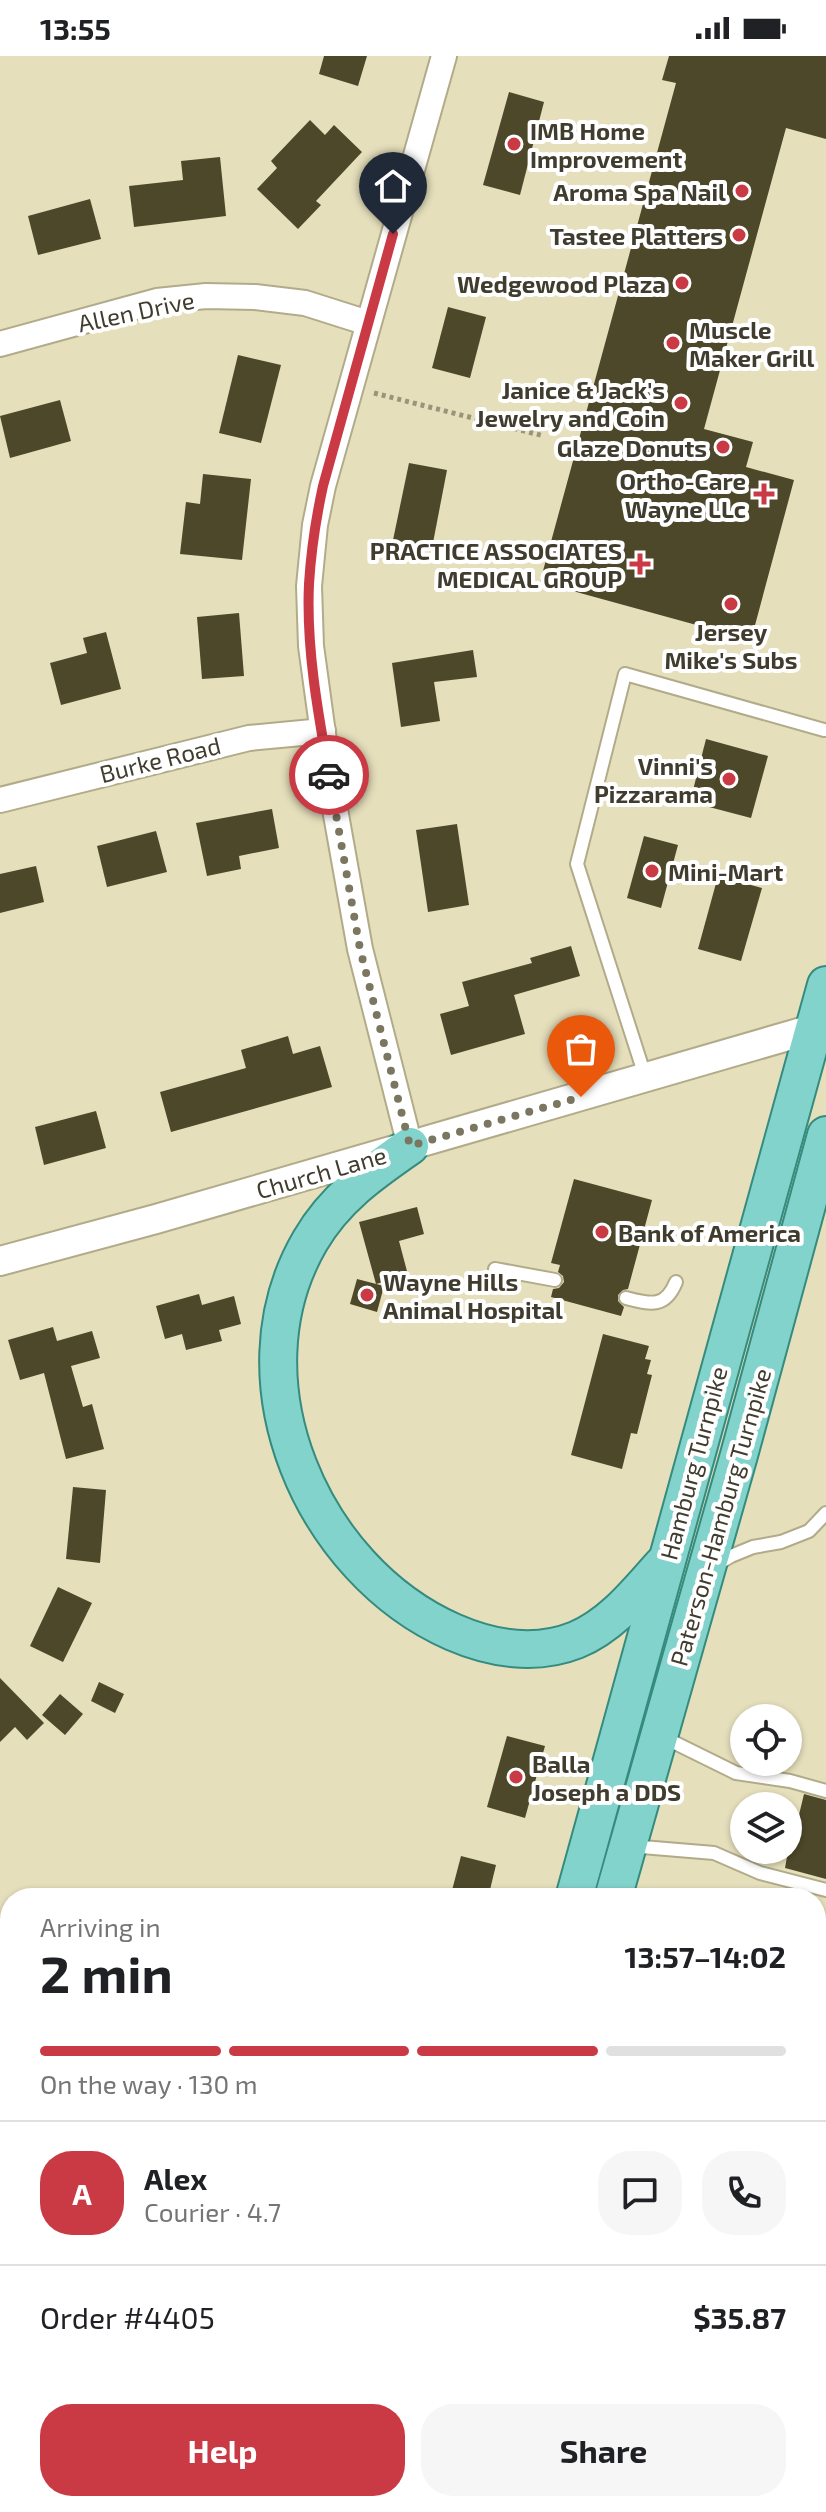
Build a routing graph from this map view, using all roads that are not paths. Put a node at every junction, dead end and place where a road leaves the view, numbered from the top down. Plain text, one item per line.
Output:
1 (444, 56) edge
2 (368, 323) junction
3 (0, 344) edge
4 (323, 731) junction
5 (825, 731) edge
6 (0, 800) edge
7 (826, 985) edge
8 (820, 1027) edge
9 (646, 1079) junction
10 (826, 1135) edge
11 (410, 1146) junction
12 (0, 1261) edge
13 (495, 1269) dead end
14 (555, 1280) dead end
15 (676, 1282) dead end
16 (626, 1298) dead end
17 (826, 1513) edge
18 (666, 1561) junction
19 (706, 1572) junction
20 (658, 1734) junction
21 (826, 1791) edge
22 (627, 1845) junction
23 (577, 1888) edge
24 (616, 1888) edge
25 (818, 1888) edge

1 - 2 street
2 - 3 street, Allen Drive
2 - 4 street
4 - 6 street, Burke Road
4 - 11 street
5 - 9 lane
7 - 8 main road
8 - 9 street, Church Lane
8 - 18 main road, Hamburg Turnpike
9 - 11 street, Church Lane
10 - 19 main road, Paterson-Hamburg Turnpike
11 - 12 street, Church Lane
11 - 18 main road
13 - 14 lane
15 - 16 lane
17 - 19 lane
18 - 23 main road, Hamburg Turnpike
19 - 20 main road, Paterson-Hamburg Turnpike
20 - 21 lane
20 - 22 main road, Paterson-Hamburg Turnpike
22 - 24 main road, Paterson-Hamburg Turnpike
22 - 25 lane

